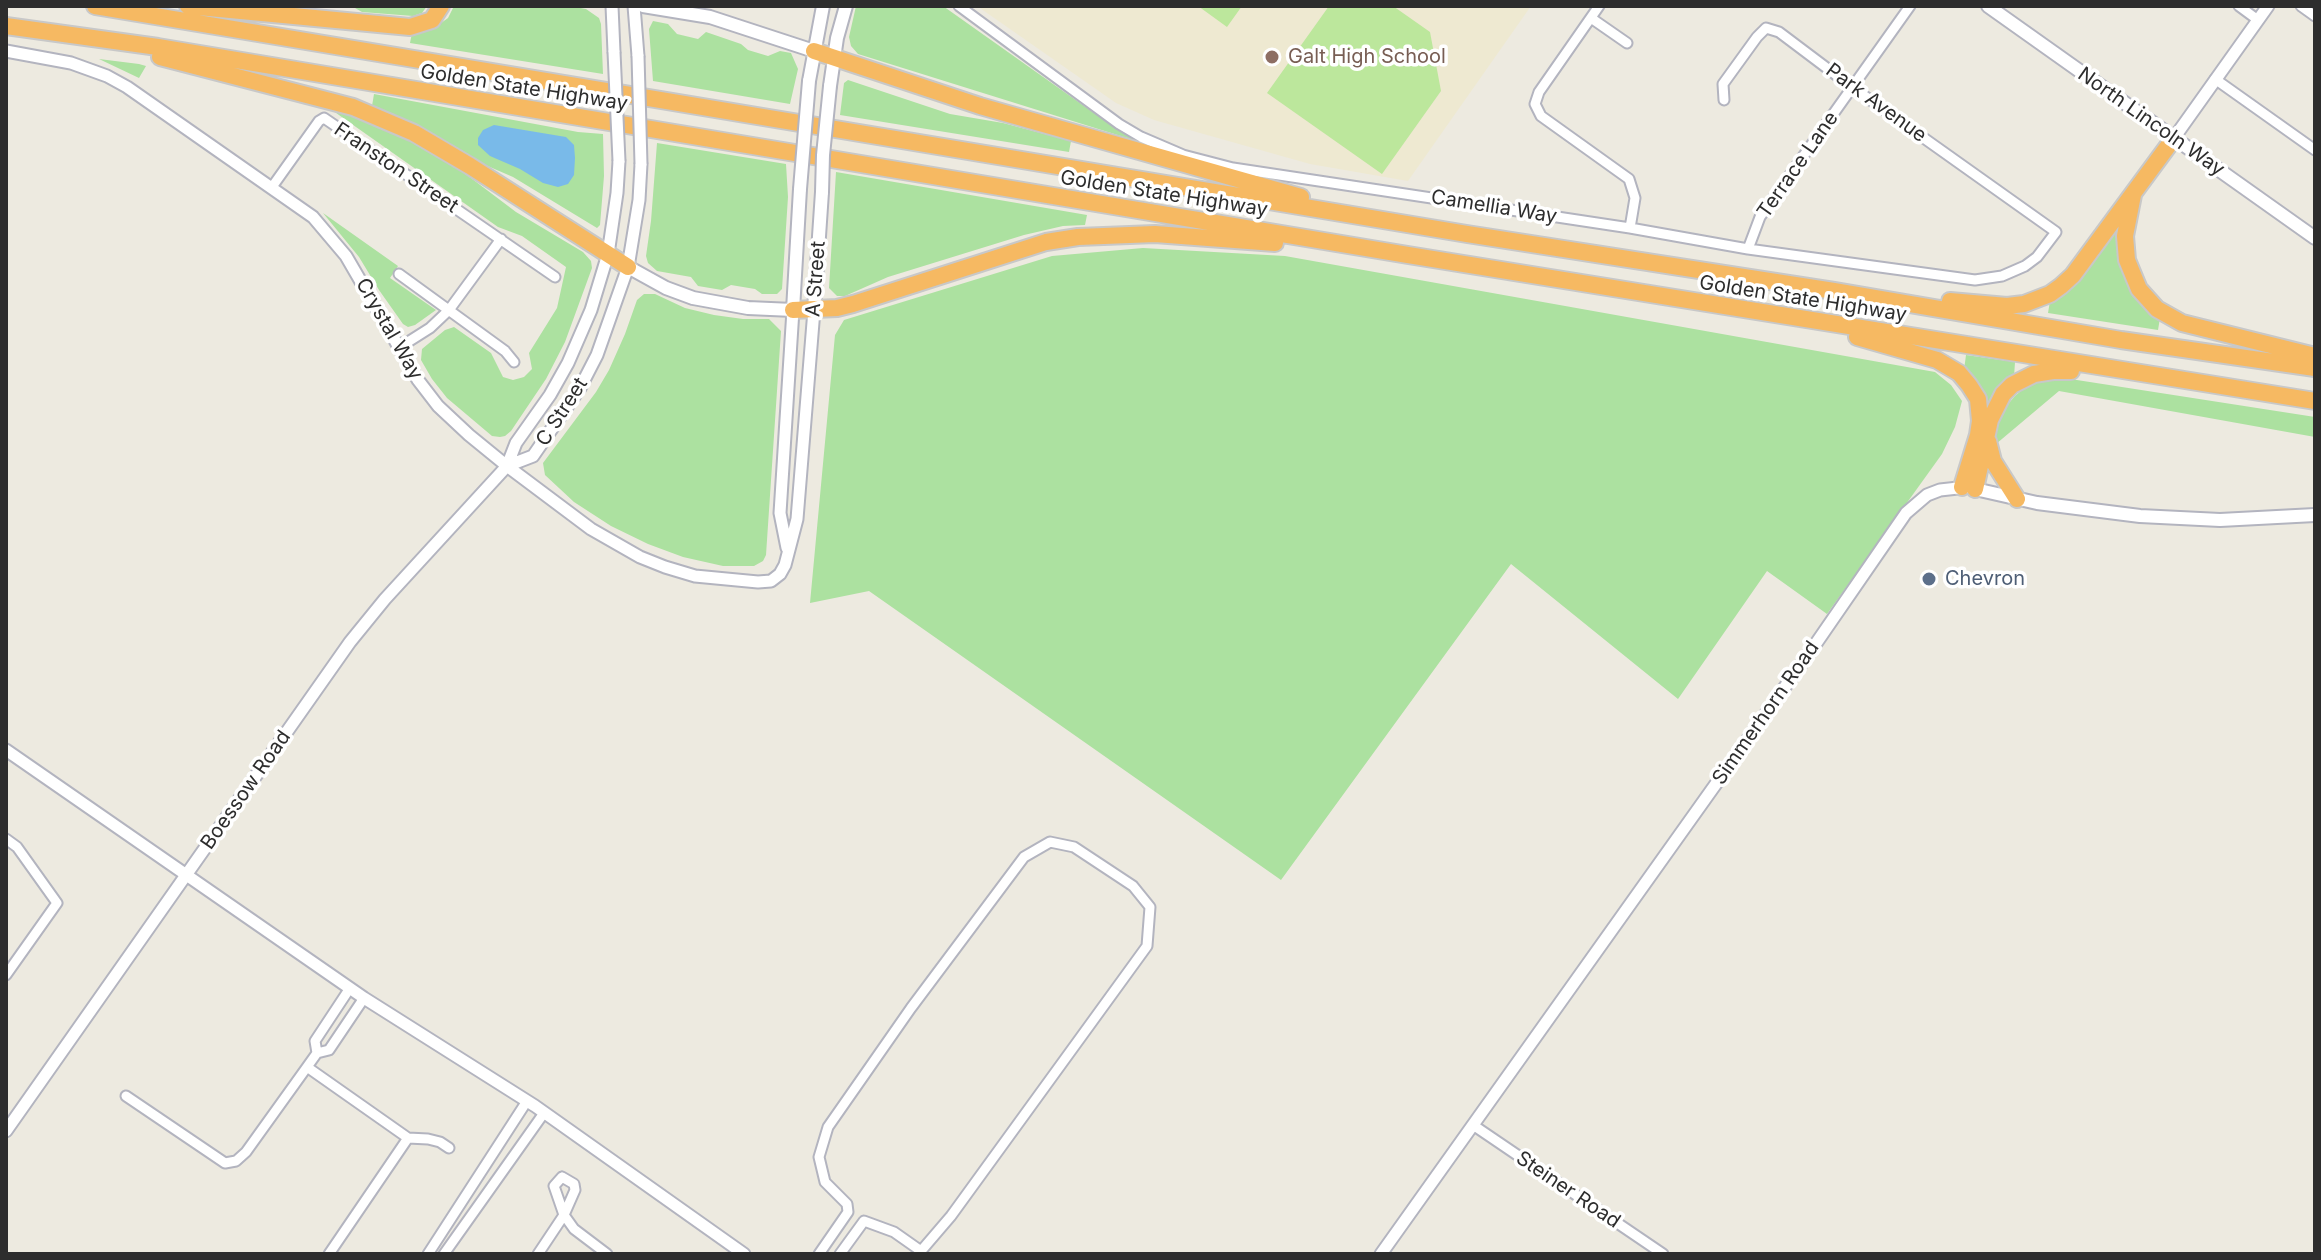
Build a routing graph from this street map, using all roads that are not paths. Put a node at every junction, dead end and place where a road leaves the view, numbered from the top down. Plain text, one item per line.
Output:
1 (95, 6) edge
2 (188, 6) edge
3 (441, 6) edge
4 (612, 6) edge
5 (634, 6) edge
6 (643, 6) edge
7 (823, 6) edge
8 (846, 6) edge
9 (959, 6) edge
10 (1599, 6) edge
11 (1910, 6) edge
12 (1988, 6) edge
13 (2239, 6) edge
14 (2268, 6) edge
15 (2301, 6) edge
16 (2315, 16) edge
17 (1591, 18) junction
18 (2258, 20) junction
19 (6, 26) edge
20 (73, 35) junction
21 (1627, 43) dead end
22 (6, 51) edge
23 (814, 51) junction
24 (834, 58) junction
25 (2215, 79) junction
26 (1852, 87) junction
27 (1724, 100) dead end
28 (2174, 138) junction
29 (2315, 150) edge
30 (272, 187) junction
31 (2133, 194) junction
32 (1384, 220) junction
33 (1630, 228) junction
34 (2056, 232) joint
35 (2315, 238) edge
36 (501, 239) junction
37 (1748, 249) junction
38 (608, 254) junction
39 (1408, 255) junction
40 (628, 267) junction
41 (399, 274) dead end
42 (555, 277) dead end
43 (1834, 291) junction
44 (449, 310) junction
45 (793, 310) junction
46 (814, 310) junction
47 (1774, 315) junction
48 (400, 347) junction
49 (2315, 356) edge
50 (514, 362) dead end
51 (2315, 368) edge
52 (2156, 376) junction
53 (2315, 401) edge
54 (1987, 434) junction
55 (507, 466) junction
56 (1969, 488) junction
57 (2017, 499) junction
58 (2315, 515) edge
59 (788, 552) junction
60 (780, 574) joint
61 (6, 750) edge
62 (6, 839) edge
63 (185, 876) junction
64 (6, 975) edge
65 (350, 988) junction
66 (364, 998) junction
67 (317, 1053) junction
68 (307, 1067) junction
69 (126, 1096) dead end
70 (527, 1101) junction
71 (544, 1113) junction
72 (1473, 1125) junction
73 (6, 1131) edge
74 (408, 1138) junction
75 (449, 1148) dead end
76 (924, 1252) edge
77 (329, 1254) edge
78 (428, 1254) edge
79 (444, 1254) edge
80 (538, 1254) edge
81 (607, 1254) edge
82 (744, 1254) edge
83 (819, 1254) edge
84 (840, 1254) edge
85 (1381, 1254) edge
86 (1663, 1254) edge

1 - 32 highway, Golden State Highway
2 - 3 highway
4 - 38 street, C Street, bridge
5 - 40 street, C Street, bridge
6 - 23 main road
7 - 23 main road, A Street
8 - 24 main road, A Street
9 - 33 street, Camellia Way
10 - 17 street
11 - 26 street, Terrace Lane
12 - 28 main road, North Lincoln Way
13 - 18 street
14 - 18 street
15 - 16 street
17 - 21 street
17 - 33 street
18 - 25 street
19 - 20 highway, Golden State Highway
20 - 38 highway
20 - 39 highway, Golden State Highway
22 - 30 street, Crystal Way
23 - 24 highway
23 - 45 main road, A Street, bridge
24 - 32 highway
24 - 46 main road, A Street, bridge
25 - 28 street
25 - 29 street
26 - 27 street, Park Avenue
26 - 34 street, Park Avenue
26 - 37 street, Terrace Lane
28 - 31 highway
28 - 35 main road, North Lincoln Way
30 - 36 street, Franston Street
30 - 48 street, Crystal Way
31 - 43 highway
31 - 49 highway
32 - 43 highway, Golden State Highway
33 - 37 street, Camellia Way
34 - 37 street, Camellia Way
36 - 42 street, Franston Street
36 - 44 street
38 - 40 highway
38 - 55 street, C Street
39 - 46 highway
39 - 47 highway, Golden State Highway
40 - 45 main road
40 - 55 street, C Street
41 - 44 street, Crystal Way
43 - 51 highway, Golden State Highway
44 - 48 street
44 - 50 street, Crystal Way
45 - 46 highway
45 - 59 street, A Street
46 - 59 street, A Street
47 - 52 highway, Golden State Highway
47 - 56 highway
48 - 55 street, Crystal Way
52 - 53 highway, Golden State Highway
52 - 54 highway
54 - 56 highway
54 - 57 highway
55 - 60 street, Crystal Way
55 - 63 street, Boessow Road
56 - 57 main road, Simmerhorn Road
56 - 72 street, Simmerhorn Road
57 - 58 main road, Simmerhorn Road
59 - 60 street, A Street
61 - 63 street
62 - 64 street
63 - 65 street
63 - 73 street, Boessow Road
65 - 66 street
65 - 67 street
66 - 67 street
66 - 70 street
67 - 68 street
68 - 69 street
68 - 74 street
70 - 71 street
70 - 78 street
71 - 79 street
71 - 82 street
72 - 85 street, Simmerhorn Road
72 - 86 street, Steiner Road
74 - 75 street
74 - 77 street
76 - 83 street
76 - 84 street
80 - 81 street

